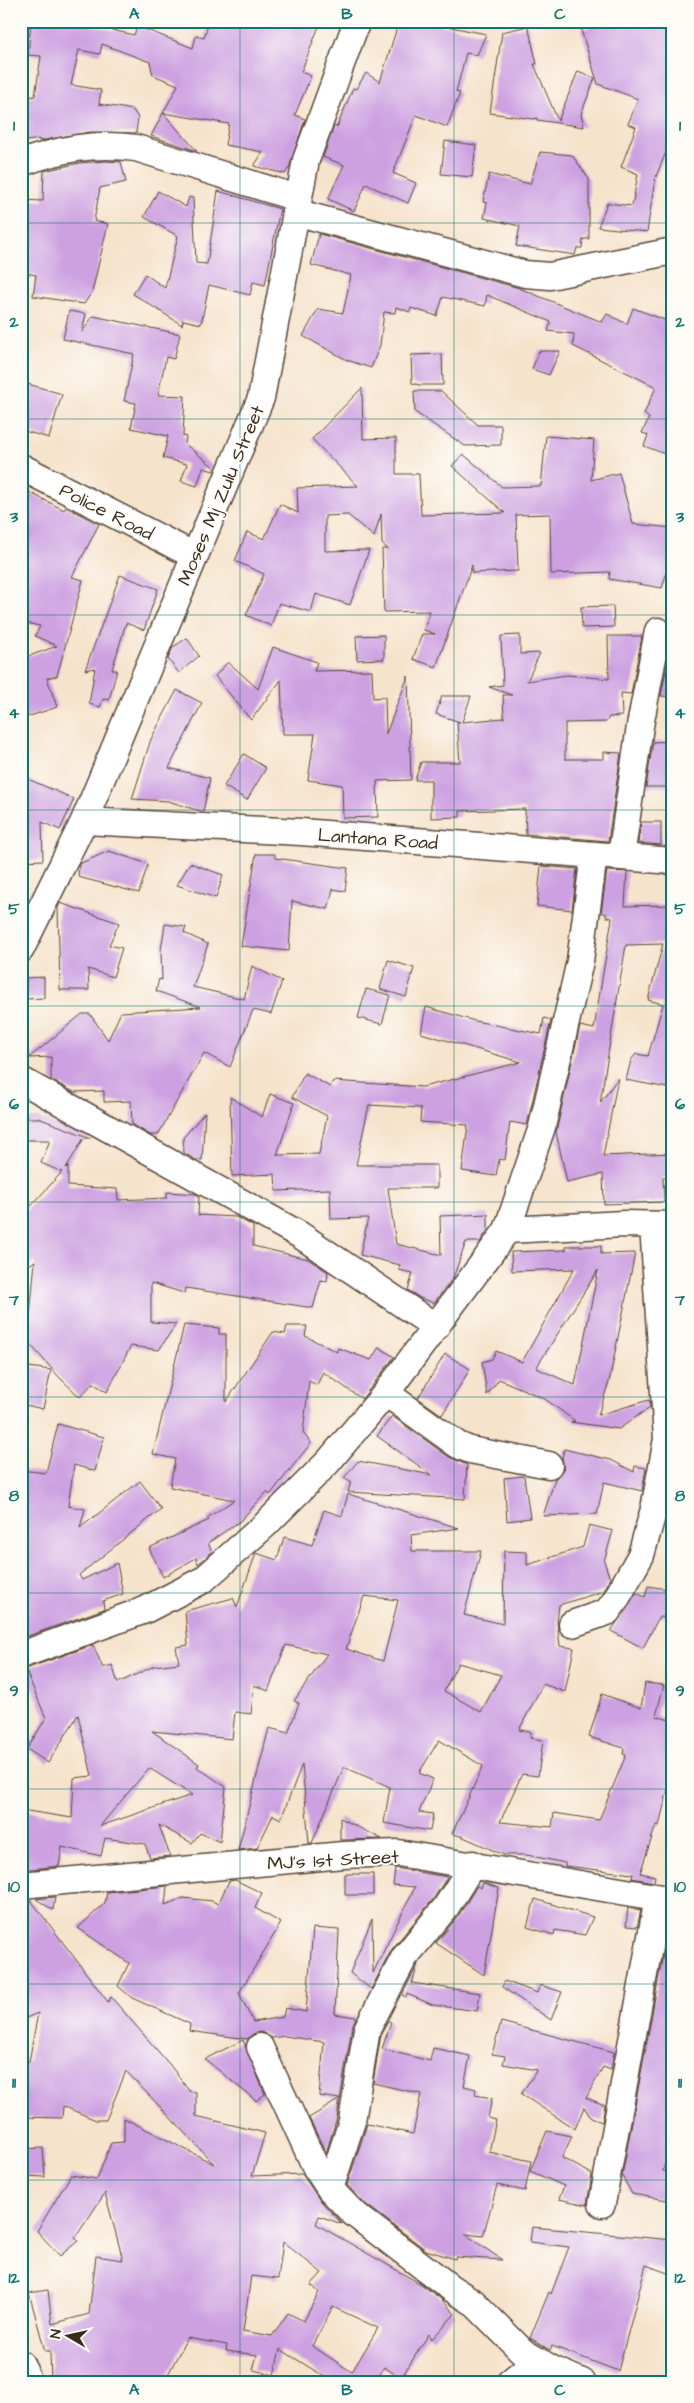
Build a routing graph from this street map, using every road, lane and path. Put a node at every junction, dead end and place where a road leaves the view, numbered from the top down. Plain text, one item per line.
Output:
1 (357, 21) edge
2 (21, 163) edge
3 (296, 205) junction
4 (673, 251) edge
5 (21, 467) edge
6 (193, 555) junction
7 (658, 631) dead end
8 (84, 821) junction
9 (594, 855) junction
10 (621, 857) junction
11 (673, 861) edge
12 (21, 949) edge
13 (21, 1080) edge
14 (663, 1225) edge
15 (507, 1230) junction
16 (436, 1327) junction
17 (386, 1393) junction
18 (549, 1465) dead end
19 (572, 1624) dead end
20 (21, 1655) edge
21 (472, 1864) junction
22 (21, 1885) edge
23 (665, 1899) edge
24 (260, 2047) dead end
25 (330, 2189) junction
26 (602, 2204) dead end
27 (537, 2360) junction
28 (21, 2364) edge
29 (29, 2382) edge
30 (510, 2382) edge
31 (582, 2382) edge

1 - 3 street, Moses Mj Zulu Street
2 - 3 street
3 - 4 street
3 - 6 street, Moses Mj Zulu Street
5 - 6 street, Police Road
6 - 8 street, Moses Mj Zulu Street
7 - 10 street
8 - 9 street, Lantana Road
8 - 12 street, Moses Mj Zulu Street
9 - 10 street, Lantana Road
9 - 15 street
10 - 11 street, Lantana Road
13 - 16 street
14 - 15 street
14 - 19 street
15 - 16 street
16 - 17 street
17 - 18 street
17 - 20 street
21 - 22 street, MJ’s 1st Street
21 - 23 street, MJ’s 1st Street
21 - 25 street
23 - 26 street
24 - 25 street
25 - 27 street
27 - 30 street
27 - 31 street
28 - 29 street

